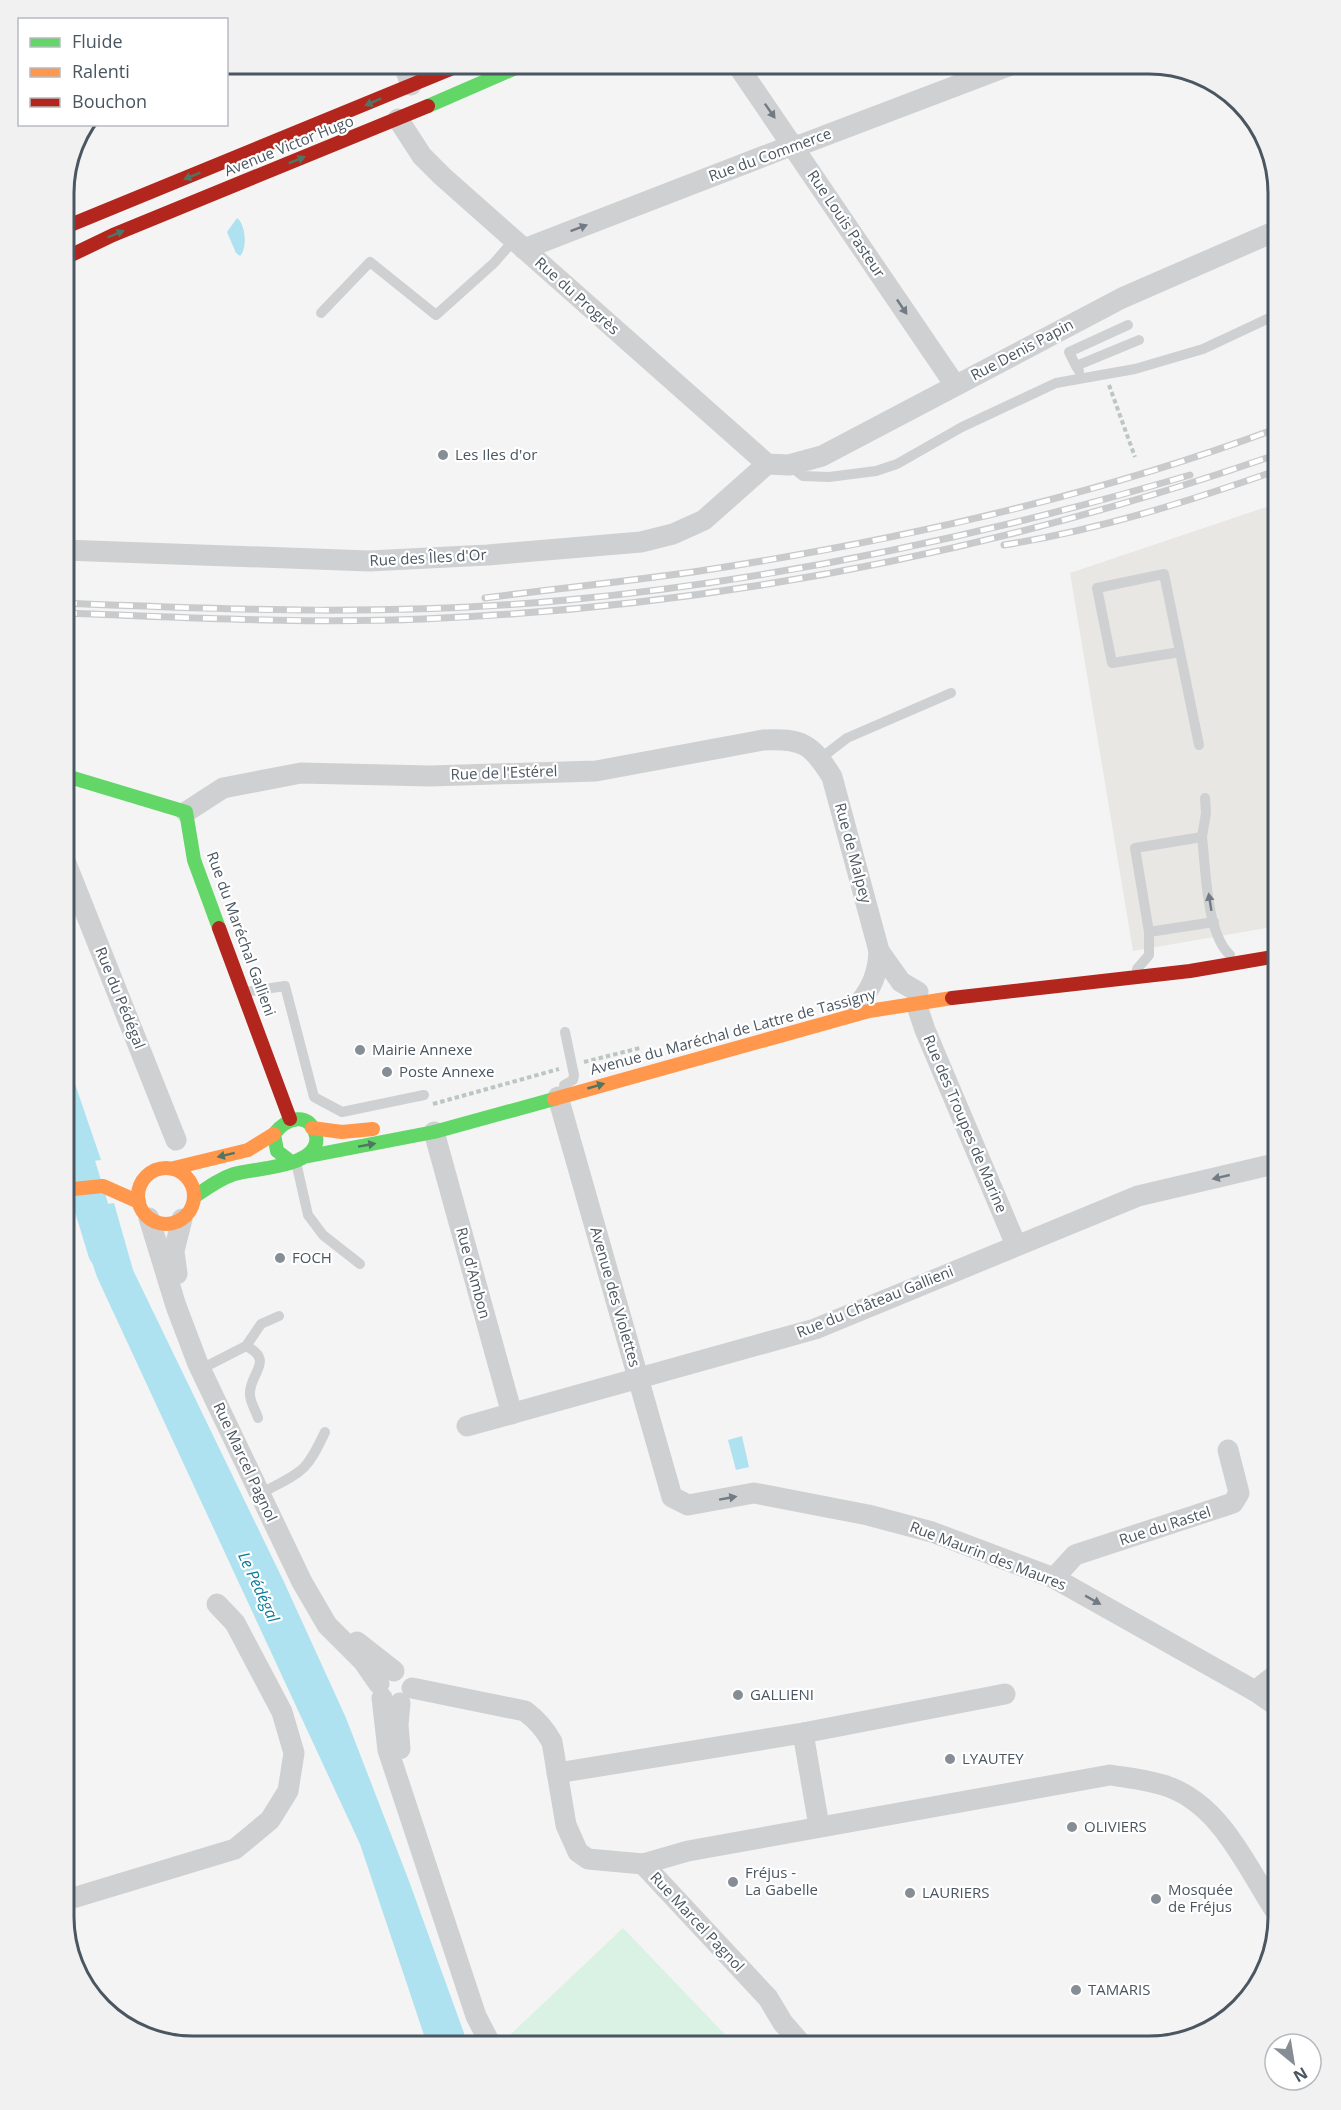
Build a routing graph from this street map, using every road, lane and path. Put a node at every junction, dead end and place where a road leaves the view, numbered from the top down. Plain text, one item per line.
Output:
1 (408, 74) edge
2 (438, 74) edge
3 (502, 74) edge
4 (744, 74) edge
5 (987, 74) edge
6 (411, 85) junction
7 (398, 119) junction
8 (794, 146) junction
9 (74, 223) edge
10 (1268, 234) edge
11 (519, 244) junction
12 (74, 254) edge
13 (321, 313) dead end
14 (1268, 319) edge
15 (1128, 326) dead end
16 (1139, 340) dead end
17 (1079, 372) junction
18 (1104, 374) junction
19 (955, 385) junction
20 (1135, 457) dead end
21 (767, 464) junction
22 (789, 465) junction
23 (74, 550) edge
24 (1180, 652) junction
25 (951, 693) dead end
26 (1199, 745) dead end
27 (821, 758) junction
28 (74, 778) edge
29 (1205, 798) dead end
30 (186, 812) junction
31 (1202, 837) junction
32 (74, 884) edge
33 (1214, 922) junction
34 (1149, 932) junction
35 (1268, 949) edge
36 (879, 951) junction
37 (1230, 955) junction
38 (1268, 958) edge
39 (1137, 969) junction
40 (245, 992) junction
41 (917, 998) junction
42 (858, 1005) junction
43 (565, 1032) dead end
44 (650, 1046) dead end
45 (577, 1069) junction
46 (604, 1070) dead end
47 (556, 1088) junction
48 (424, 1095) dead end
49 (421, 1107) dead end
50 (449, 1113) dead end
51 (494, 1115) junction
52 (290, 1119) junction
53 (312, 1128) junction
54 (434, 1132) junction
55 (274, 1134) junction
56 (176, 1140) dead end
57 (309, 1156) junction
58 (293, 1161) junction
59 (1268, 1165) edge
60 (174, 1168) junction
61 (149, 1174) junction
62 (111, 1186) junction
63 (74, 1188) edge
64 (194, 1197) junction
65 (144, 1210) junction
66 (182, 1219) junction
67 (1016, 1245) junction
68 (360, 1264) dead end
69 (279, 1316) dead end
70 (246, 1346) junction
71 (209, 1365) junction
72 (639, 1379) junction
73 (512, 1414) junction
74 (258, 1418) dead end
75 (467, 1426) dead end
76 (325, 1432) dead end
77 (1228, 1450) dead end
78 (269, 1489) junction
79 (672, 1497) joint
80 (1054, 1578) junction
81 (217, 1604) dead end
82 (1268, 1681) edge
83 (393, 1689) junction
84 (1255, 1691) junction
85 (1005, 1694) dead end
86 (1268, 1700) edge
87 (803, 1733) junction
88 (557, 1773) junction
89 (819, 1827) junction
90 (644, 1864) junction
91 (74, 1898) edge
92 (1268, 1899) edge
93 (486, 2036) edge
94 (499, 2036) edge
95 (794, 2036) edge

1 - 6 street
2 - 6 main road, Avenue Victor Hugo
3 - 7 main road, Avenue Victor Hugo
4 -> 8 street, Rue Louis Pasteur
5 - 8 street, Rue du Commerce
6 -> 9 main road, Avenue Victor Hugo
7 - 11 street, Rue du Progrès
12 -> 7 main road, Avenue Victor Hugo
11 -> 8 street, Rue du Commerce
8 -> 19 street, Rue Louis Pasteur
10 - 19 street, Rue Denis Papin
11 - 13 lane
11 - 21 street, Rue du Progrès
14 - 18 lane
15 - 17 lane
16 - 17 lane
17 - 18 lane
17 - 22 lane
18 - 20 path
19 - 22 street, Rue Denis Papin
21 - 22 street, Rue Denis Papin
21 - 23 street, Rue des Îles d'Or
24 - 24 lane
24 - 26 lane
25 - 27 lane
27 - 30 street, Rue de l'Estérel
27 - 36 street, Rue de Malpey
28 - 30 main road
29 - 31 lane
30 - 40 main road, Rue du Maréchal Gallieni
33 -> 31 lane
31 - 34 lane
32 - 56 street, Rue du Pédégal
33 - 34 lane
33 - 37 lane
34 - 39 lane
35 - 37 main road, Avenue du Maréchal de Lattre de Tassigny
36 - 41 street, Rue de Malpey
36 - 42 street, Rue de Malpey
37 - 39 main road, Avenue du Maréchal de Lattre de Tassigny
38 - 41 main road, Avenue du Maréchal de Lattre de Tassigny
39 - 41 main road, Avenue du Maréchal de Lattre de Tassigny
40 - 48 lane
40 - 52 main road, Rue du Maréchal Gallieni
41 - 42 main road, Avenue du Maréchal de Lattre de Tassigny
47 -> 41 main road, Avenue du Maréchal de Lattre de Tassigny
41 - 67 street, Rue des Troupes de Marine
42 - 46 main road, Avenue du Maréchal de Lattre de Tassigny
43 - 45 lane
44 - 45 path
45 - 47 main road, Avenue du Maréchal de Lattre de Tassigny
45 - 49 path
45 - 51 lane
47 - 51 main road, Avenue du Maréchal de Lattre de Tassigny
47 - 72 street, Avenue des Violettes
50 - 53 main road
51 - 54 main road, Avenue du Maréchal de Lattre de Tassigny
52 - 53 main road
52 - 55 main road
53 - 57 main road
57 -> 54 main road, Avenue du Maréchal de Lattre de Tassigny
54 - 73 street, Rue d'Ambon
55 - 58 main road
55 -> 60 main road
57 - 58 main road
58 - 64 main road
58 - 68 lane
59 -> 67 street, Rue du Château Gallieni
60 - 61 main road
60 - 64 main road
61 - 62 main road
61 - 65 main road
62 - 63 main road
62 - 65 main road
64 - 66 main road
65 - 66 main road
65 - 83 street, Rue Marcel Pagnol
66 - 71 street, Rue Marcel Pagnol
67 - 72 street, Rue du Château Gallieni
69 - 70 lane
70 - 71 lane
70 - 74 lane
71 - 78 street, Rue Marcel Pagnol
72 - 73 street, Rue du Château Gallieni
72 - 79 street, Avenue des Violettes
73 - 75 street, Rue du Château Gallieni
76 - 78 lane
77 - 80 street, Rue du Rastel
78 - 83 street, Rue Marcel Pagnol
79 -> 80 street, Rue Maurin des Maures
80 -> 84 street, Rue Maurin des Maures
81 - 91 street
82 - 84 street
83 - 88 street, Rue Marcel Pagnol
83 - 93 street
83 - 94 street
84 - 86 street, Rue Maurin des Maures
85 - 87 street
87 - 88 street
87 - 89 street
88 - 90 street, Rue Marcel Pagnol
89 - 90 street
89 - 92 street
90 - 95 street, Rue Marcel Pagnol

